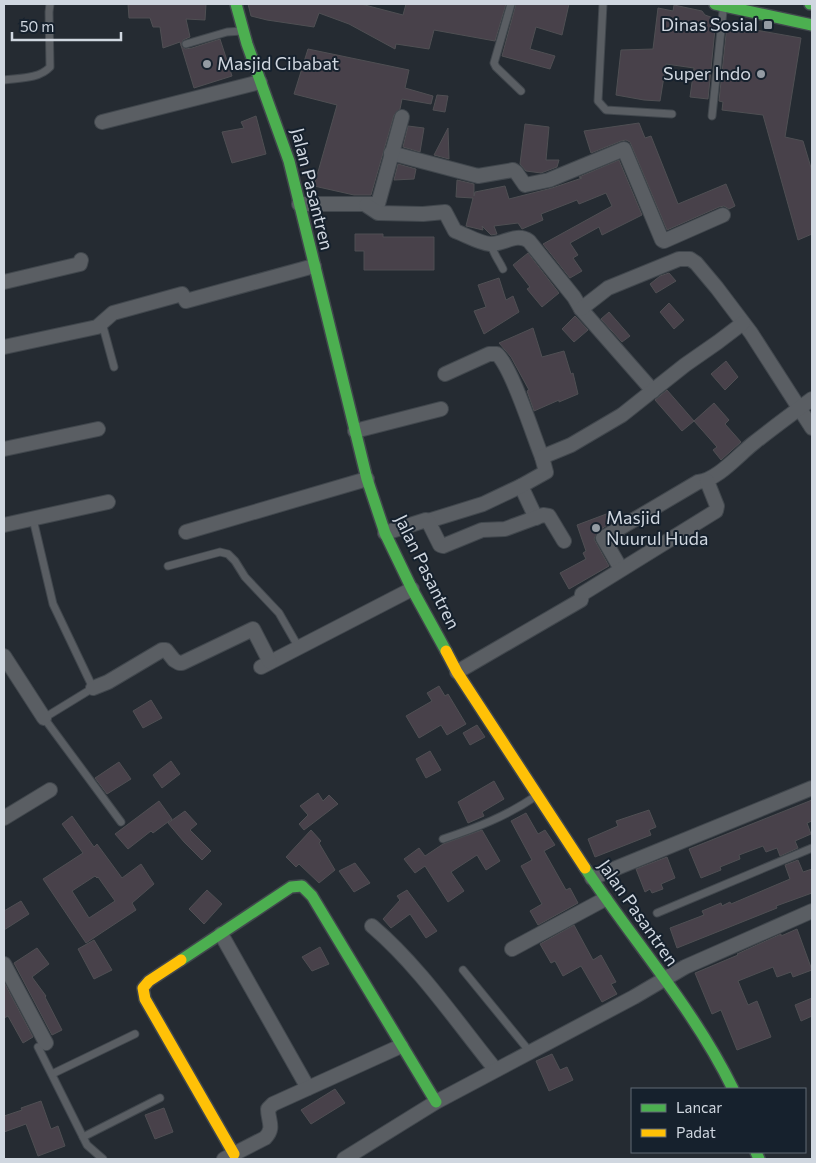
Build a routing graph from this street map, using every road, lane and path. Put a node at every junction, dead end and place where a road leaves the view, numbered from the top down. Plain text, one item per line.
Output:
1 (50, 4) edge
2 (236, 4) edge
3 (511, 4) edge
4 (603, 4) edge
5 (719, 5) edge
6 (812, 25) edge
7 (242, 31) junction
8 (186, 44) dead end
9 (4, 80) edge
10 (260, 82) junction
11 (522, 91) dead end
12 (672, 114) dead end
13 (712, 116) dead end
14 (402, 117) dead end
15 (102, 122) dead end
16 (392, 154) junction
17 (299, 204) junction
18 (366, 205) junction
19 (724, 215) dead end
20 (490, 244) junction
21 (81, 260) dead end
22 (314, 266) junction
23 (503, 268) dead end
24 (4, 282) edge
25 (581, 309) junction
26 (102, 323) junction
27 (743, 323) junction
28 (4, 347) edge
29 (114, 367) dead end
30 (445, 374) dead end
31 (653, 392) junction
32 (812, 399) edge
33 (800, 408) junction
34 (441, 409) dead end
35 (812, 428) edge
36 (98, 429) dead end
37 (355, 431) junction
38 (4, 449) edge
39 (542, 457) junction
40 (367, 479) junction
41 (707, 481) junction
42 (521, 486) junction
43 (108, 502) dead end
44 (536, 518) junction
45 (33, 520) junction
46 (428, 521) junction
47 (4, 525) edge
48 (186, 532) dead end
49 (386, 532) junction
50 (564, 541) dead end
51 (168, 566) dead end
52 (621, 569) junction
53 (412, 589) junction
54 (299, 648) junction
55 (4, 656) edge
56 (457, 672) junction
57 (93, 688) junction
58 (44, 718) junction
59 (812, 788) edge
60 (50, 790) dead end
61 (537, 796) junction
62 (4, 818) edge
63 (121, 822) dead end
64 (443, 840) dead end
65 (812, 848) edge
66 (592, 878) junction
67 (605, 899) junction
68 (657, 913) dead end
69 (811, 915) edge
70 (372, 926) dead end
71 (221, 934) junction
72 (512, 950) dead end
73 (4, 964) edge
74 (463, 970) dead end
75 (663, 978) junction
76 (135, 1034) dead end
77 (42, 1045) joint
78 (401, 1046) junction
79 (530, 1052) junction
80 (495, 1069) junction
81 (52, 1074) junction
82 (308, 1088) junction
83 (733, 1088) edge
84 (160, 1098) dead end
85 (436, 1102) junction
86 (83, 1137) junction
87 (229, 1157) edge
88 (103, 1159) edge
89 (344, 1159) edge

1 - 9 lane
2 - 7 main road, Jalan Pasantren
3 - 11 lane
4 - 12 lane
5 - 6 main road
5 - 13 lane
7 - 8 lane
7 - 10 main road, Jalan Pasantren
10 - 15 street
10 - 17 main road, Jalan Pasantren
14 - 16 street
16 - 18 street
16 - 19 street
17 - 18 street
17 - 22 main road, Jalan Pasantren
18 - 20 street
20 - 23 lane
20 - 25 street
21 - 24 street
22 - 26 street
22 - 37 main road, Jalan Pasantren
25 - 27 street
25 - 31 street
26 - 28 street
26 - 29 lane
27 - 31 street
27 - 33 street
30 - 39 street
31 - 39 street
32 - 33 street
33 - 35 street
33 - 41 street
34 - 37 street
36 - 38 street
37 - 40 main road, Jalan Pasantren
39 - 42 street
40 - 48 street
40 - 49 main road, Jalan Pasantren
41 - 52 street
41 - 52 street
42 - 44 street
42 - 46 street
43 - 45 street
44 - 46 street
44 - 50 street
45 - 47 street
45 - 57 lane
46 - 49 street
49 - 53 main road, Jalan Pasantren
51 - 54 lane
52 - 56 street
53 - 54 street
53 - 56 main road, Jalan Pasantren
54 - 57 street
55 - 58 street
56 - 61 main road, Jalan Pasantren
57 - 58 lane
58 - 63 lane
59 - 66 street
60 - 62 street
61 - 64 lane
61 - 66 main road, Jalan Pasantren
65 - 68 lane
66 - 67 main road, Jalan Pasantren
67 - 72 street
67 - 75 main road, Jalan Pasantren
69 - 75 street
70 - 80 street
71 - 78 main road
71 - 82 street
71 - 87 main road
73 - 77 street
74 - 79 lane
75 - 79 street
75 - 83 main road, Jalan Pasantren
76 - 81 lane
77 - 81 lane
78 - 82 street
78 - 85 main road
79 - 80 street
80 - 85 street
81 - 86 lane
82 - 87 street
84 - 86 lane
85 - 89 street
86 - 88 lane

